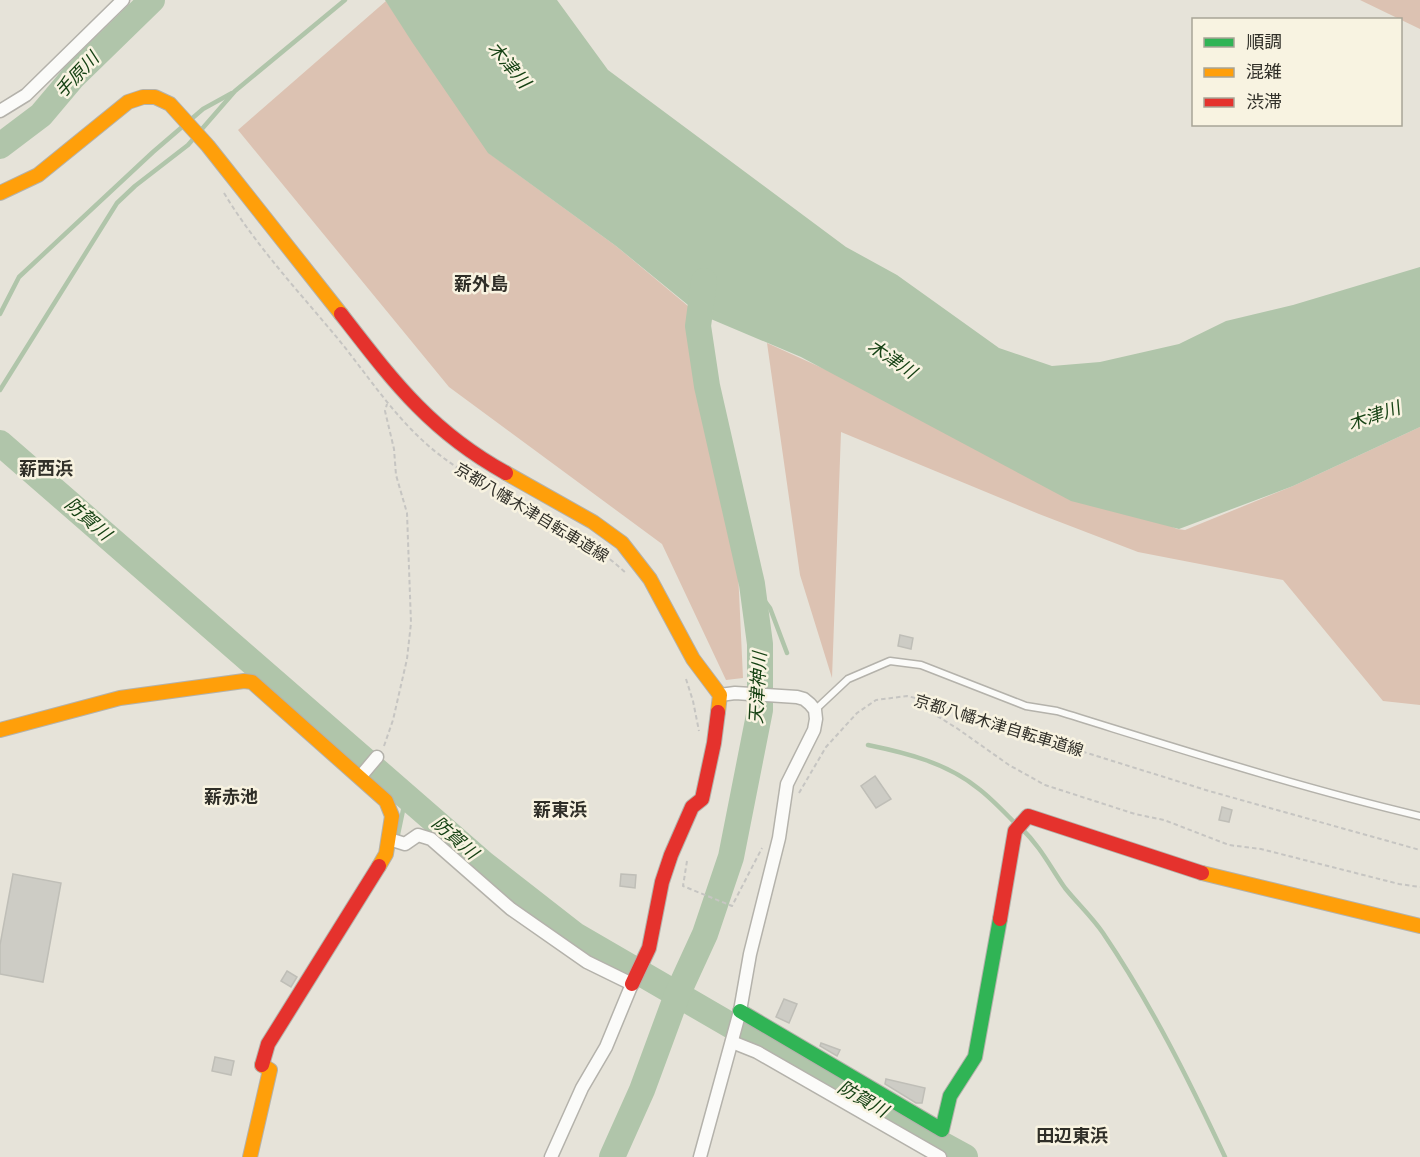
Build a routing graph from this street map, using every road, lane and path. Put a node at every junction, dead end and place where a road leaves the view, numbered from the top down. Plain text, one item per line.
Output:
1 (123, 0) edge
2 (0, 111) edge
3 (224, 192) dead end
4 (0, 193) edge
5 (387, 404) junction
6 (627, 574) dead end
7 (684, 674) dead end
8 (720, 695) junction
9 (924, 700) junction
10 (815, 710) junction
11 (0, 730) edge
12 (699, 734) dead end
13 (377, 757) joint
14 (362, 775) junction
15 (782, 813) junction
16 (1420, 816) edge
17 (389, 839) junction
18 (765, 842) dead end
19 (1420, 850) edge
20 (688, 856) dead end
21 (1420, 887) edge
22 (1420, 926) edge
23 (632, 984) junction
24 (740, 1011) junction
25 (732, 1042) junction
26 (936, 1156) edge
27 (250, 1157) edge
28 (551, 1157) edge
29 (700, 1157) edge

1 - 2 street
3 - 5 path, 京都八幡木津自転車道線
4 - 8 street
5 - 6 path, 京都八幡木津自転車道線
5 - 13 path
7 - 12 path
8 - 10 street
8 - 23 street
9 - 15 path, 京都八幡木津自転車道線
9 - 19 path, 京都八幡木津自転車道線
9 - 21 path
10 - 15 street
10 - 16 lane
11 - 14 street
13 - 14 street
14 - 17 street
15 - 24 street
17 - 23 street
17 - 27 street
18 - 20 path
22 - 24 street
23 - 28 street
24 - 25 street
25 - 26 street
25 - 29 street

